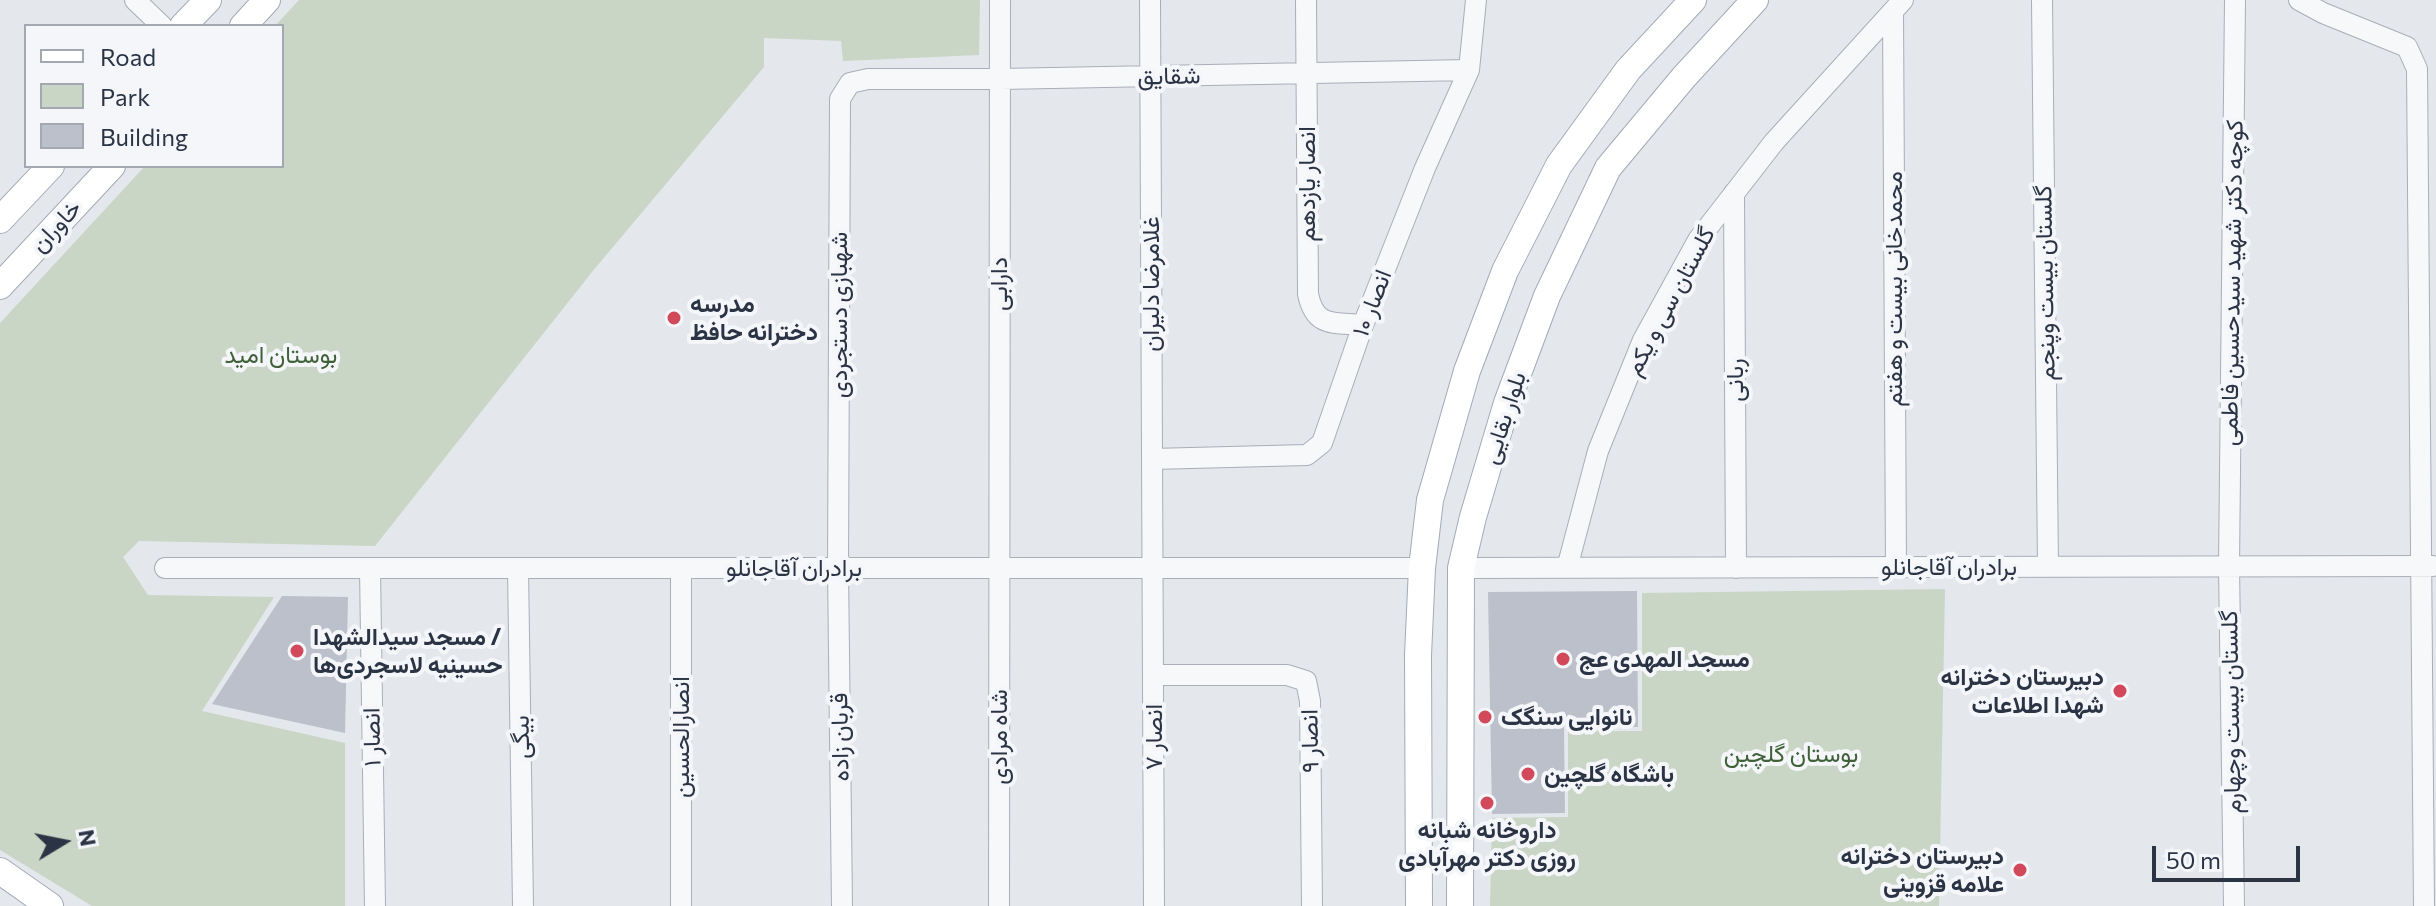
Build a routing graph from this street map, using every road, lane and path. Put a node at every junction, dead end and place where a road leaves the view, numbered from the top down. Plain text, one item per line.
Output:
1 (135, 0) edge
2 (208, 0) edge
3 (267, 0) edge
4 (1000, 0) edge
5 (1150, 0) edge
6 (1306, 0) edge
7 (1476, 0) edge
8 (1693, 0) edge
9 (1755, 0) edge
10 (2042, 0) edge
11 (2235, 0) edge
12 (2299, 0) edge
13 (1898, 6) edge
14 (160, 24) edge
15 (185, 24) edge
16 (245, 24) edge
17 (1469, 70) junction
18 (1307, 73) junction
19 (1150, 76) junction
20 (868, 79) joint
21 (1000, 79) junction
22 (49, 168) edge
23 (110, 168) edge
24 (1734, 193) junction
25 (0, 220) edge
26 (0, 286) edge
27 (1363, 325) junction
28 (1152, 459) junction
29 (2229, 566) junction
30 (2429, 566) edge
31 (1896, 567) junction
32 (2048, 567) junction
33 (165, 568) dead end
34 (370, 568) junction
35 (518, 568) junction
36 (681, 568) junction
37 (838, 568) junction
38 (999, 568) junction
39 (1153, 568) junction
40 (1422, 568) junction
41 (1461, 568) junction
42 (1567, 568) junction
43 (1736, 568) junction
44 (1153, 675) junction
45 (0, 871) edge
46 (50, 906) edge
47 (375, 906) edge
48 (523, 906) edge
49 (681, 906) edge
50 (842, 906) edge
51 (999, 906) edge
52 (1154, 906) edge
53 (1312, 906) edge
54 (1419, 906) edge
55 (1460, 906) edge
56 (2234, 906) edge
57 (2424, 906) edge

1 - 14 street
2 - 15 main road
3 - 16 main road
4 - 21 street, دارابی
5 - 19 street, غلامرضا دلیران
6 - 18 street, انصار یازدهم
7 - 17 street, انصار ۱۰
8 - 40 main road, بلوار بقایی
9 - 41 main road, بلوار بقایی
10 - 32 street, گلستان بیست وپنجم
11 - 29 street, کوچه دکتر شهید سیدحسین فاطمی
12 - 30 street
13 - 24 street, گلستان سی و یکم
13 - 31 street, محمدخانی بیست و هفتم
17 - 18 street, شقایق
17 - 27 street, انصار ۱۰
18 - 19 street, شقایق
18 - 27 street, انصار یازدهم
19 - 21 street, شقایق
19 - 28 street, غلامرضا دلیران
20 - 21 street, شقایق
20 - 37 street, شهبازی دستجردی
21 - 38 street, دارابی
22 - 25 main road, خاوران
23 - 26 main road, خاوران
24 - 42 street, گلستان سی و یکم
24 - 43 street, ربانی
27 - 28 street, انصار ۱۰
28 - 39 street, غلامرضا دلیران
29 - 30 street, برادران آقاجانلو
29 - 32 street, برادران آقاجانلو
29 - 56 street, گلستان بیست وچهارم
30 - 57 street
31 - 32 street, برادران آقاجانلو
31 - 43 street, برادران آقاجانلو
33 - 34 street, برادران آقاجانلو
34 - 35 street, برادران آقاجانلو
34 - 47 street, انصار ۱
35 - 36 street, برادران آقاجانلو
35 - 48 street, بیگی
36 - 37 street, برادران آقاجانلو
36 - 49 street, انصارالحسین
37 - 38 street, برادران آقاجانلو
37 - 50 street, قربان زاده
38 - 39 street, برادران آقاجانلو
38 - 51 street, شاه مرادی
39 - 40 street, برادران آقاجانلو
39 - 44 street, انصار ۷
40 - 41 main road
40 - 54 main road, بلوار بقایی
41 - 42 street, برادران آقاجانلو
41 - 55 main road, بلوار بقایی
42 - 43 street, برادران آقاجانلو
44 - 52 street, انصار ۷
44 - 53 street, انصار ۹
45 - 46 main road

